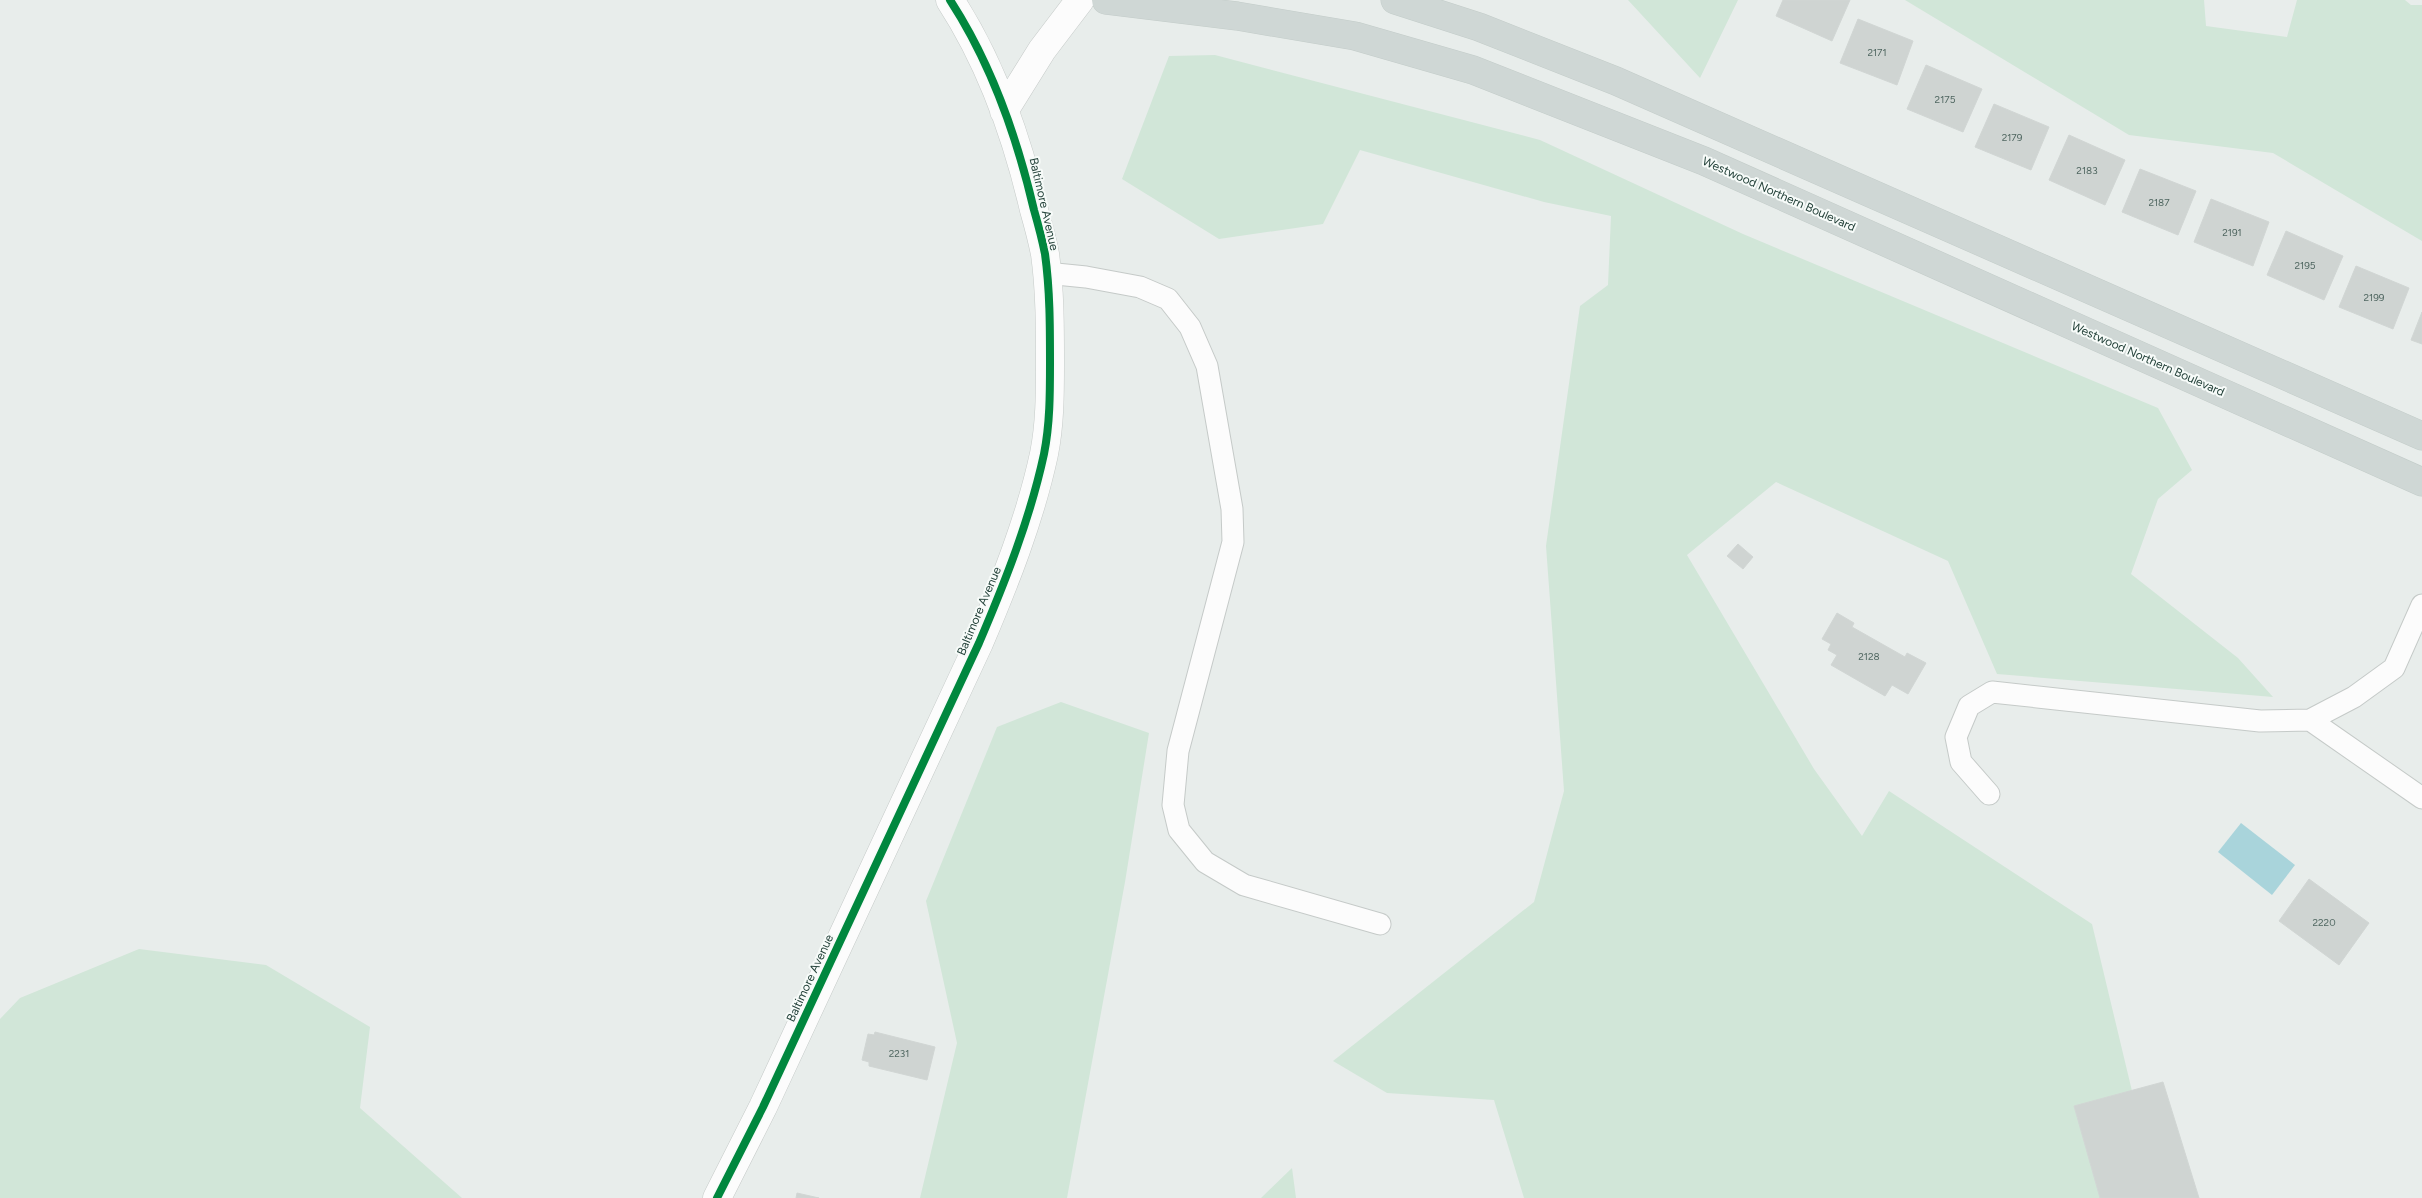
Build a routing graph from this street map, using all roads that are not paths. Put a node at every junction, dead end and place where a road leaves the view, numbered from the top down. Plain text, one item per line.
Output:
1 (950, 0) edge
2 (1080, 0) edge
3 (1106, 0) edge
4 (1395, 0) edge
5 (1004, 111) junction
6 (1046, 273) junction
7 (2422, 436) edge
8 (2422, 482) edge
9 (2422, 605) edge
10 (2310, 720) junction
11 (1988, 794) dead end
12 (2422, 798) edge
13 (1380, 924) dead end
14 (717, 1198) edge

1 - 5 street, Baltimore Avenue
2 - 5 street
3 - 8 main road, Westwood Northern Boulevard
4 - 7 main road
5 - 6 street, Baltimore Avenue
6 - 13 lane
6 - 14 street, Baltimore Avenue
9 - 10 lane
10 - 11 lane
10 - 12 lane

